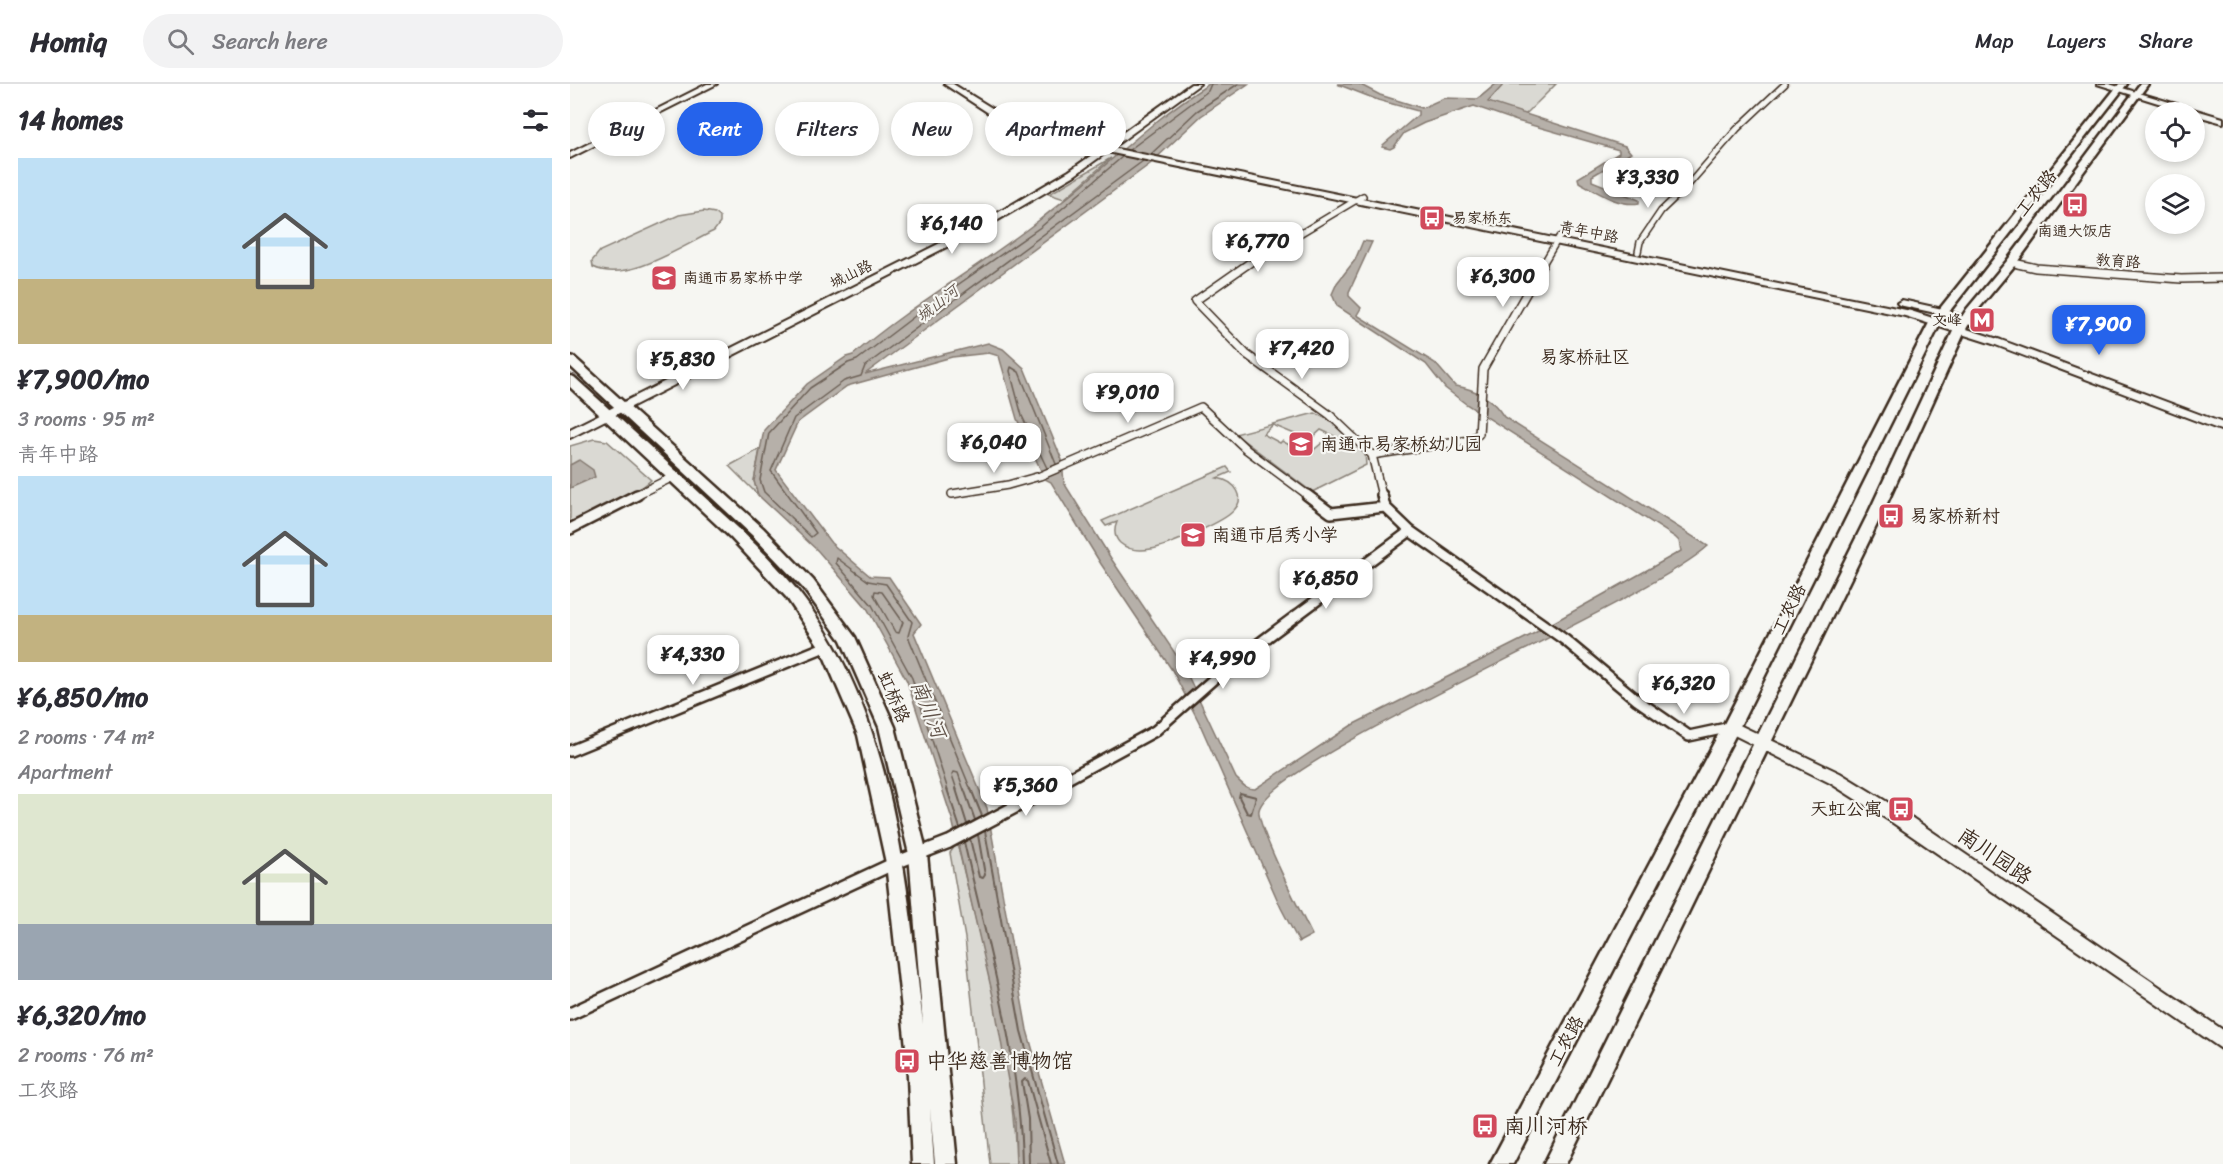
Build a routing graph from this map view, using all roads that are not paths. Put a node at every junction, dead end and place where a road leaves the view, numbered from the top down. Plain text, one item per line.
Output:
1 (713, 84) edge
2 (948, 84) edge
3 (957, 84) edge
4 (1190, 84) edge
5 (1196, 84) edge
6 (1785, 84) edge
7 (2101, 84) edge
8 (2144, 84) edge
9 (2121, 86) edge
10 (2137, 93) junction
11 (988, 102) edge
12 (985, 107) edge
13 (2223, 121) edge
14 (1126, 133) edge
15 (1126, 134) edge
16 (1126, 151) edge
17 (570, 156) edge
18 (1095, 156) edge
19 (1360, 198) junction
20 (1558, 239) junction
21 (1638, 252) junction
22 (2011, 263) junction
23 (2223, 278) edge
24 (1939, 317) junction
25 (1962, 325) junction
26 (570, 360) edge
27 (570, 380) edge
28 (611, 408) junction
29 (2223, 419) edge
30 (570, 425) edge
31 (2223, 427) edge
32 (570, 434) edge
33 (1372, 455) junction
34 (675, 476) junction
35 (952, 494) dead end
36 (1385, 507) junction
37 (570, 530) edge
38 (1410, 531) junction
39 (827, 646) junction
40 (1731, 727) junction
41 (1763, 742) junction
42 (570, 752) edge
43 (918, 854) junction
44 (895, 863) junction
45 (570, 1014) edge
46 (2223, 1041) edge
47 (923, 1164) edge
48 (946, 1164) edge
49 (1501, 1164) edge
50 (1555, 1164) edge

1 - 17 main road
2 - 12 main road, 青年中路
3 - 11 main road, 青年中路
4 - 14 main road, 城山路
5 - 15 main road, 城山路
6 - 21 street
7 - 9 main road
8 - 10 main road, 工农路
9 - 10 main road
9 - 24 main road, 工农路
10 - 13 main road
10 - 22 main road, 工农路
16 - 19 main road, 青年中路
18 - 28 main road, 城山路
19 - 20 main road, 青年中路
19 - 33 street
20 - 21 main road, 青年中路
20 - 24 main road, 青年中路
20 - 33 street
21 - 24 main road, 青年中路
22 - 23 street, 教育路
22 - 25 main road, 工农路
24 - 25 main road, 青年中路
24 - 40 main road, 工农路
25 - 29 main road, 青年中路
25 - 31 main road, 青年中路
25 - 41 main road, 工农路
26 - 28 main road, 虹桥路
27 - 28 main road, 虹桥路
28 - 30 main road, 城山路
28 - 32 main road, 城山路
28 - 34 main road, 虹桥路
28 - 43 main road, 虹桥路
33 - 36 street
34 - 37 street
34 - 39 main road, 虹桥路
35 - 36 street
36 - 38 street
38 - 40 street
38 - 43 street
39 - 42 street
39 - 44 main road, 虹桥路
40 - 41 main road, 南川园路
40 - 49 main road, 工农路
41 - 46 main road, 南川园路
41 - 50 main road, 工农路
43 - 44 street
43 - 48 main road, 虹桥路
44 - 45 street
44 - 47 main road, 虹桥路

